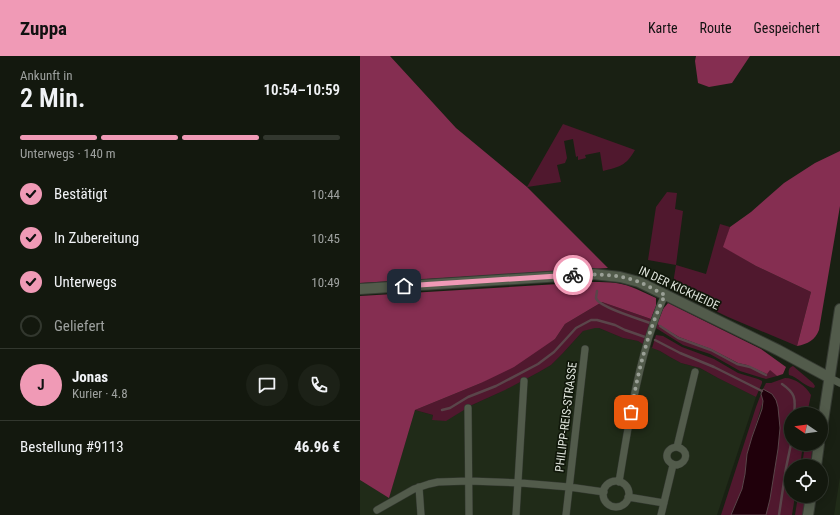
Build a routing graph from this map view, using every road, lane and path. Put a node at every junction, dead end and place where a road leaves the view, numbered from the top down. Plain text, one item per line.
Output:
1 (360, 289) edge
2 (665, 295) junction
3 (840, 309) edge
4 (585, 349) dead end
5 (695, 372) dead end
6 (830, 378) junction
7 (524, 381) dead end
8 (840, 382) edge
9 (825, 407) edge
10 (468, 408) dead end
11 (677, 447) junction
12 (673, 465) junction
13 (469, 482) junction
14 (518, 482) junction
15 (619, 482) junction
16 (420, 487) junction
17 (569, 487) junction
18 (604, 492) junction
19 (628, 497) junction
20 (664, 503) junction
21 (810, 503) edge
22 (615, 506) junction
23 (377, 510) dead end
24 (421, 515) edge
25 (469, 515) edge
26 (516, 515) edge
27 (566, 515) edge
28 (613, 515) edge
29 (661, 515) edge
30 (808, 515) edge

1 - 2 street, IN DER KICKHEIDE
2 - 6 street, IN DER KICKHEIDE
2 - 15 street
3 - 6 street
4 - 17 street, PHILIPP-REIS-STRASSE
5 - 11 street
6 - 8 street
6 - 9 street
7 - 14 street
10 - 13 street
11 - 12 street
11 - 12 street
12 - 20 street
13 - 14 street, PHILIPP-REIS-STRASSE
13 - 16 street, PHILIPP-REIS-STRASSE
13 - 25 street
14 - 17 street, PHILIPP-REIS-STRASSE
14 - 26 street
15 - 18 street
15 - 19 street
16 - 23 street, PHILIPP-REIS-STRASSE
16 - 24 street
17 - 18 street, PHILIPP-REIS-STRASSE
17 - 27 street, PHILIPP-REIS-STRASSE
18 - 22 street
19 - 20 street
19 - 22 street
20 - 29 street
21 - 30 street
22 - 28 street

